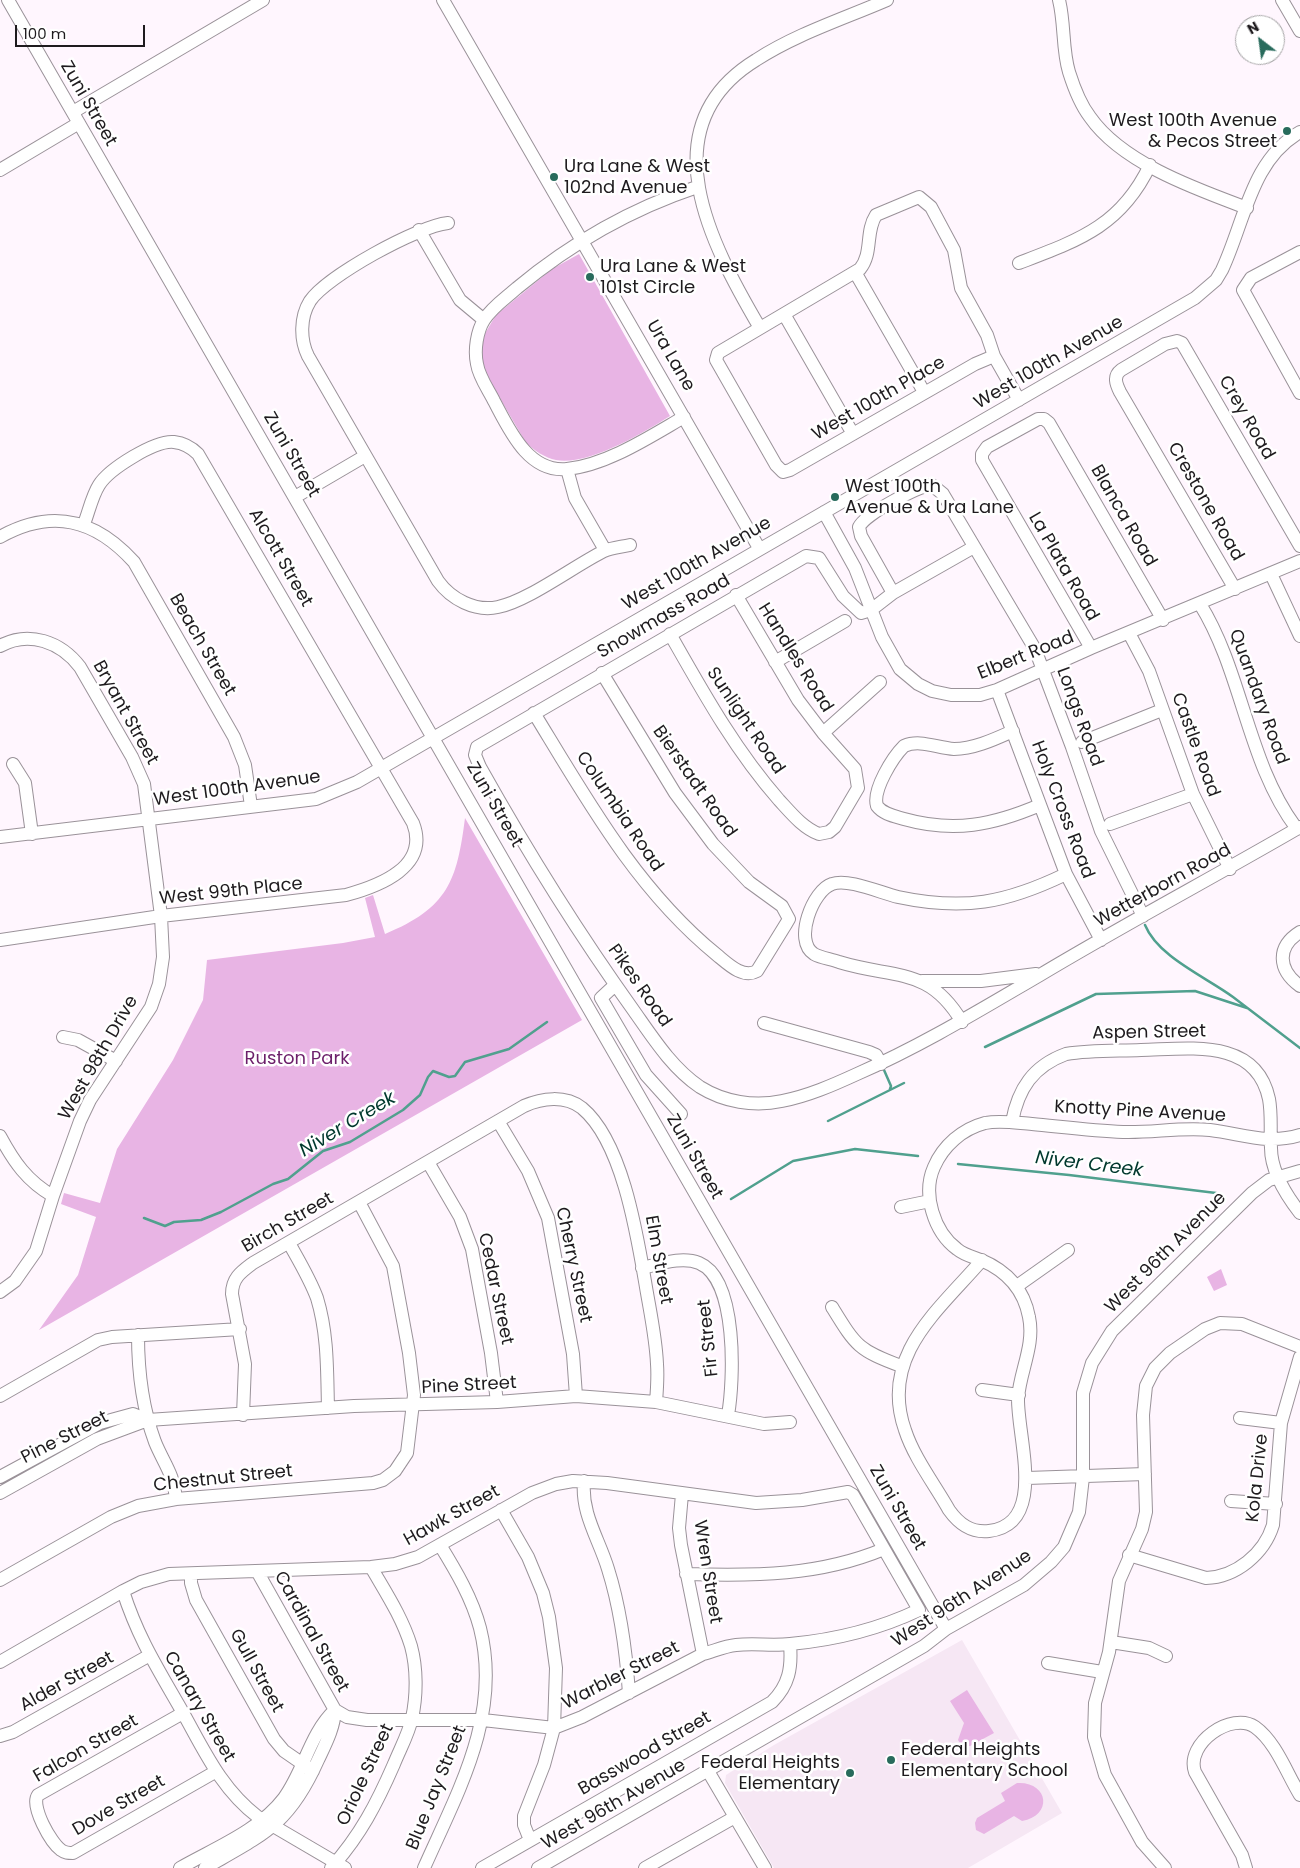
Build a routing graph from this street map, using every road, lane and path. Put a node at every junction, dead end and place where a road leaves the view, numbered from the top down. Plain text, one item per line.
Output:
1 (8, 0) edge
2 (262, 0) edge
3 (443, 0) edge
4 (887, 0) edge
5 (1059, 0) edge
6 (1282, 0) edge
7 (1295, 11) edge
8 (1300, 31) edge
9 (73, 112) junction
10 (79, 123) junction
11 (1300, 132) edge
12 (1150, 165) junction
13 (0, 170) edge
14 (697, 187) junction
15 (1247, 208) junction
16 (448, 223) dead end
17 (419, 230) junction
18 (584, 241) junction
19 (1300, 252) edge
20 (1019, 262) dead end
21 (855, 272) junction
22 (784, 314) junction
23 (484, 320) junction
24 (760, 328) junction
25 (994, 356) junction
26 (924, 392) junction
27 (1300, 393) edge
28 (1019, 400) junction
29 (684, 417) junction
30 (1144, 432) joint
31 (853, 434) junction
32 (1010, 435) joint
33 (365, 456) junction
34 (567, 469) junction
35 (295, 497) junction
36 (824, 512) junction
37 (84, 524) junction
38 (0, 536) edge
39 (630, 545) dead end
40 (1300, 546) edge
41 (974, 547) junction
42 (759, 548) junction
43 (606, 550) junction
44 (1300, 561) edge
45 (1271, 574) junction
46 (861, 584) junction
47 (1235, 589) junction
48 (841, 593) junction
49 (893, 593) junction
50 (736, 595) junction
51 (1200, 604) junction
52 (871, 610) junction
53 (1164, 620) junction
54 (845, 621) dead end
55 (1129, 633) junction
56 (670, 634) junction
57 (1300, 636) edge
58 (0, 646) edge
59 (1091, 648) junction
60 (775, 662) junction
61 (1043, 670) junction
62 (602, 673) junction
63 (880, 682) dead end
64 (997, 690) junction
65 (1162, 710) junction
66 (534, 713) junction
67 (1013, 731) junction
68 (823, 733) junction
69 (434, 738) junction
70 (1082, 742) dead end
71 (476, 751) joint
72 (13, 764) dead end
73 (380, 769) junction
74 (1193, 794) junction
75 (1040, 805) junction
76 (251, 806) junction
77 (844, 812) joint
78 (409, 817) joint
79 (150, 821) junction
80 (1110, 824) dead end
81 (1298, 828) edge
82 (32, 834) junction
83 (0, 837) edge
84 (1230, 869) junction
85 (1066, 874) junction
86 (161, 916) junction
87 (1143, 916) junction
88 (1300, 932) edge
89 (0, 940) edge
90 (1101, 940) junction
91 (772, 947) joint
92 (1042, 973) junction
93 (922, 981) junction
94 (615, 985) junction
95 (1300, 986) edge
96 (962, 1022) junction
97 (764, 1023) dead end
98 (62, 1037) dead end
99 (116, 1061) junction
100 (881, 1064) junction
101 (860, 1073) joint
102 (681, 1114) dead end
103 (498, 1121) junction
104 (1012, 1122) junction
105 (599, 1130) joint
106 (1300, 1135) edge
107 (0, 1136) edge
108 (1271, 1140) junction
109 (428, 1162) junction
110 (1300, 1171) edge
111 (1278, 1177) junction
112 (53, 1196) junction
113 (930, 1201) junction
114 (359, 1202) junction
115 (901, 1207) dead end
116 (1300, 1213) edge
117 (289, 1243) junction
118 (1068, 1250) dead end
119 (982, 1260) junction
120 (642, 1268) junction
121 (1017, 1286) junction
122 (0, 1292) edge
123 (832, 1307) dead end
124 (240, 1329) junction
125 (138, 1335) junction
126 (1300, 1347) edge
127 (1300, 1357) edge
128 (902, 1366) junction
129 (982, 1390) dead end
130 (1019, 1394) junction
131 (0, 1396) edge
132 (576, 1396) junction
133 (496, 1402) junction
134 (656, 1402) junction
135 (413, 1406) junction
136 (328, 1408) junction
137 (243, 1415) junction
138 (728, 1415) junction
139 (1240, 1418) dead end
140 (148, 1420) junction
141 (790, 1422) dead end
142 (1281, 1423) junction
143 (59, 1443) junction
144 (66, 1455) junction
145 (1145, 1474) junction
146 (0, 1477) edge
147 (1083, 1477) junction
148 (1027, 1478) junction
149 (584, 1481) junction
150 (0, 1492) edge
151 (682, 1494) junction
152 (176, 1499) junction
153 (1231, 1501) dead end
154 (1276, 1504) junction
155 (501, 1510) junction
156 (440, 1545) junction
157 (884, 1549) junction
158 (1129, 1555) junction
159 (371, 1567) junction
160 (257, 1571) junction
161 (192, 1574) junction
162 (686, 1574) junction
163 (0, 1580) edge
164 (124, 1591) junction
165 (946, 1629) junction
166 (1110, 1642) junction
167 (790, 1644) junction
168 (704, 1654) junction
169 (150, 1655) junction
170 (1166, 1656) dead end
171 (0, 1662) edge
172 (1048, 1663) dead end
173 (1102, 1672) junction
174 (629, 1694) junction
175 (335, 1710) junction
176 (183, 1713) junction
177 (412, 1720) junction
178 (483, 1720) junction
179 (554, 1728) junction
180 (0, 1736) edge
181 (308, 1768) junction
182 (708, 1771) junction
183 (215, 1772) junction
184 (1300, 1795) edge
185 (735, 1817) junction
186 (269, 1823) junction
187 (47, 1829) joint
188 (530, 1840) junction
189 (206, 1863) edge
190 (337, 1866) edge
191 (1245, 1867) edge
192 (180, 1868) edge
193 (424, 1868) edge
194 (482, 1868) edge
195 (538, 1868) edge
196 (645, 1868) edge
197 (764, 1868) edge
198 (1165, 1868) edge

1 - 9 street, Zuni Street
2 - 9 street
3 - 18 street, Ura Lane
4 - 14 street
5 - 12 street
6 - 7 street
7 - 8 street
9 - 10 street, Zuni Street
10 - 13 street
10 - 35 street, Zuni Street
11 - 15 street, West 100th Avenue
12 - 15 street
12 - 20 street
14 - 18 street
14 - 24 street
15 - 28 street, West 100th Avenue
16 - 17 street
17 - 23 street
17 - 33 street
18 - 23 street
18 - 29 street, Ura Lane
19 - 27 street
21 - 22 street
21 - 25 street
21 - 26 street
22 - 24 street
22 - 31 street
23 - 34 street
24 - 31 street, West 100th Place
25 - 26 street, West 100th Place
25 - 28 street
26 - 31 street, West 100th Place
28 - 36 street, West 100th Avenue
29 - 34 street
29 - 42 street, Ura Lane
30 - 40 street, Crey Road
30 - 47 street, Crestone Road
32 - 53 street, Blanca Road
32 - 59 street, La Plata Road
33 - 35 street
33 - 43 street
34 - 43 street
35 - 69 street, Zuni Street
36 - 42 street, West 100th Avenue
36 - 46 street, Elbert Road
37 - 38 street
37 - 73 street, Alcott Street
37 - 76 street, Beach Street
39 - 43 street
41 - 49 street
41 - 49 street, Longs Road
41 - 61 street, Longs Road
42 - 69 street, West 100th Avenue
44 - 45 street, Elbert Road
45 - 47 street, Elbert Road
45 - 57 street
46 - 48 street
46 - 52 street, Elbert Road
47 - 51 street, Elbert Road
48 - 50 street, Snowmass Road
48 - 52 street, Snowmass Road
49 - 52 street
50 - 56 street, Snowmass Road
50 - 60 street, Handles Road
51 - 53 street, Elbert Road
51 - 81 street, Quandary Road
52 - 64 street, Elbert Road
53 - 55 street, Elbert Road
54 - 60 street
55 - 59 street, Elbert Road
55 - 65 street, Castle Road
56 - 62 street, Snowmass Road
56 - 77 street, Sunlight Road
58 - 79 street, Bryant Street
59 - 61 street, Elbert Road
60 - 68 street, Handles Road
61 - 64 street, Elbert Road
61 - 87 street, Longs Road
62 - 66 street, Snowmass Road
62 - 91 street, Bierstadt Road
63 - 68 street
64 - 67 street, Holy Cross Road
65 - 70 street
65 - 74 street, Castle Road
66 - 71 street, Snowmass Road
66 - 91 street, Columbia Road
67 - 75 street, Holy Cross Road
67 - 75 street
68 - 77 street, Handles Road
69 - 73 street, West 100th Avenue
69 - 165 street, Zuni Street
71 - 94 street, Pikes Road
72 - 82 street
73 - 76 street, West 100th Avenue
73 - 78 street, Alcott Street
74 - 80 street
74 - 84 street, Castle Road
75 - 85 street, Holy Cross Road
76 - 79 street, West 100th Avenue
78 - 86 street, West 99th Place
79 - 82 street, West 100th Avenue
79 - 86 street, West 98th Drive
81 - 84 street, Wetterborn Road
82 - 83 street, West 100th Avenue
84 - 87 street, Wetterborn Road
85 - 90 street, Holy Cross Road
85 - 93 street
86 - 89 street, West 99th Place
86 - 99 street, West 98th Drive
87 - 90 street, Wetterborn Road
88 - 95 street
90 - 92 street, Wetterborn Road
92 - 93 street, Wetterborn Road
92 - 96 street, Wetterborn Road
93 - 96 street
94 - 101 street, Pikes Road
94 - 102 street
96 - 100 street, Wetterborn Road
97 - 100 street
98 - 99 street
99 - 112 street, West 98th Drive
100 - 101 street, Wetterborn Road
103 - 105 street, Birch Street
103 - 109 street, Birch Street
103 - 132 street, Cherry Street
104 - 108 street, Knotty Pine Avenue
104 - 108 street, Aspen Street
104 - 113 street, Knotty Pine Avenue
105 - 120 street, Elm Street
106 - 108 street, Knotty Pine Avenue
107 - 112 street
108 - 111 street, Aspen Street
109 - 114 street, Birch Street
109 - 133 street, Cedar Street
110 - 111 street, West 96th Avenue
111 - 116 street, Aspen Street
111 - 147 street, West 96th Avenue
112 - 122 street, West 98th Drive
113 - 115 street
113 - 119 street, Knotty Pine Avenue
114 - 117 street, Birch Street
114 - 135 street, Chestnut Street
117 - 124 street, Birch Street
117 - 136 street
118 - 121 street
119 - 121 street, Knotty Pine Avenue
119 - 128 street
120 - 134 street, Elm Street
120 - 138 street, Fir Street
121 - 130 street, Knotty Pine Avenue
123 - 128 street
124 - 125 street
124 - 137 street, Birch Street
125 - 131 street
125 - 140 street
126 - 145 street
127 - 142 street, Kola Drive
128 - 148 street, Knotty Pine Avenue
129 - 130 street
130 - 148 street, Knotty Pine Avenue
132 - 133 street, Pine Street
132 - 134 street, Pine Street
133 - 135 street, Pine Street
134 - 138 street, Pine Street
135 - 136 street, Pine Street
135 - 152 street, Chestnut Street
136 - 137 street, Pine Street
137 - 140 street, Pine Street
138 - 141 street, Pine Street
139 - 142 street
140 - 143 street, Pine Street
140 - 144 street, Pine Street
140 - 152 street
142 - 154 street, Kola Drive
143 - 144 street
143 - 146 street, Pine Street
144 - 150 street, Pine Street
145 - 147 street
145 - 158 street
147 - 148 street
147 - 165 street, West 96th Avenue
149 - 151 street, Hawk Street
149 - 155 street, Hawk Street
149 - 174 street
151 - 157 street, Hawk Street
151 - 162 street, Wren Street
152 - 163 street, Chestnut Street
153 - 154 street
154 - 158 street, Kola Drive
155 - 156 street, Hawk Street
155 - 179 street
156 - 159 street, Hawk Street
156 - 178 street, Blue Jay Street
157 - 162 street
157 - 167 street, Warbler Street
158 - 166 street
159 - 160 street, Hawk Street
159 - 177 street, Oriole Street
160 - 161 street, Hawk Street
160 - 175 street, Cardinal Street
161 - 164 street, Hawk Street
161 - 181 street, Gull Street
162 - 168 street, Wren Street
164 - 169 street, Canary Street
164 - 171 street, Hawk Street
165 - 182 street, West 96th Avenue
166 - 170 street
166 - 173 street
167 - 168 street, Warbler Street
167 - 188 street, Basswood Street
168 - 174 street, Warbler Street
169 - 176 street, Canary Street
169 - 180 street, Alder Street
172 - 173 street
173 - 198 street
174 - 179 street, Warbler Street
175 - 177 street, Warbler Street
175 - 181 street
176 - 183 street, Canary Street
176 - 187 street, Falcon Street
177 - 178 street, Warbler Street
177 - 190 street, Oriole Street
178 - 179 street, Warbler Street
178 - 193 street, Blue Jay Street
179 - 188 street
181 - 186 street
182 - 185 street
182 - 195 street, West 96th Avenue
183 - 186 street, Canary Street
183 - 187 street, Dove Street
184 - 191 street
185 - 196 street
185 - 197 street
186 - 189 street
186 - 190 street
188 - 194 street, Basswood Street
189 - 192 street

